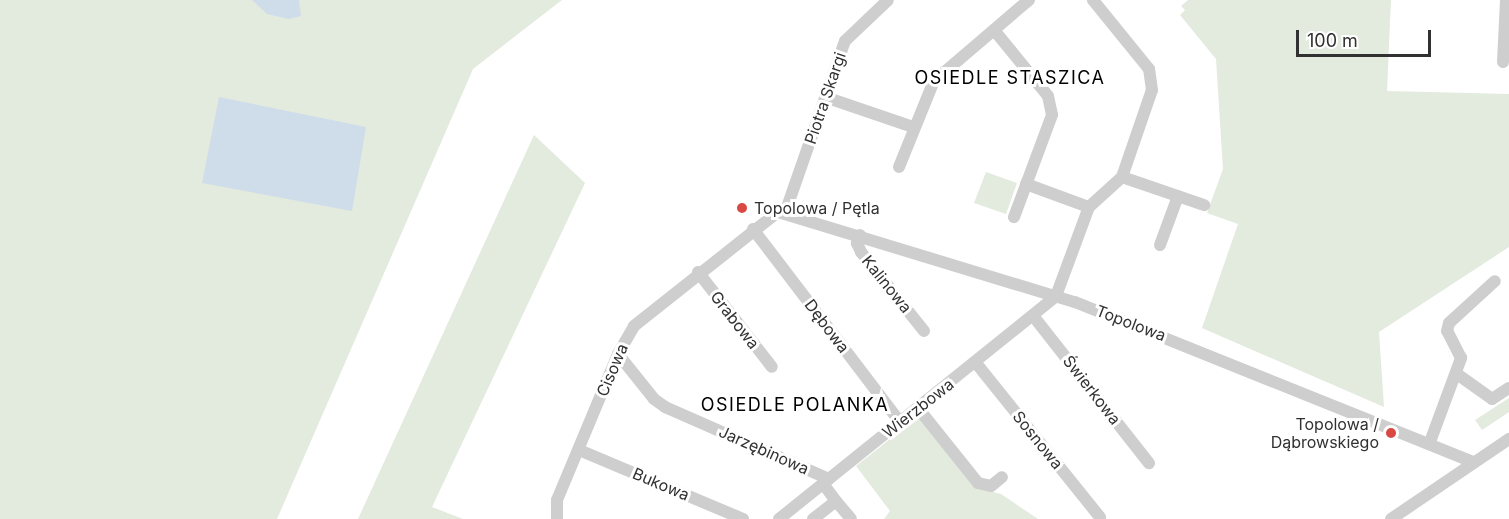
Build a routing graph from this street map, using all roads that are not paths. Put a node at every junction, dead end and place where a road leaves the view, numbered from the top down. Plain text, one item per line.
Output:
1 (888, 0) edge
2 (1029, 0) edge
3 (1093, 0) edge
4 (1506, 0) edge
5 (994, 30) junction
6 (1503, 62) dead end
7 (825, 97) junction
8 (913, 127) junction
9 (899, 167) dead end
10 (1122, 177) junction
11 (1026, 184) junction
12 (1178, 196) junction
13 (1204, 205) dead end
14 (1089, 207) junction
15 (782, 213) junction
16 (1014, 217) dead end
17 (753, 229) junction
18 (860, 235) junction
19 (1160, 245) dead end
20 (698, 272) junction
21 (1495, 281) dead end
22 (1056, 296) junction
23 (1034, 316) junction
24 (924, 331) dead end
25 (618, 354) junction
26 (976, 363) junction
27 (772, 367) dead end
28 (1457, 374) junction
29 (1509, 388) edge
30 (918, 408) junction
31 (900, 422) junction
32 (1509, 439) edge
33 (1430, 442) junction
34 (579, 450) junction
35 (1474, 462) junction
36 (1149, 463) dead end
37 (1002, 477) dead end
38 (826, 482) junction
39 (836, 501) junction
40 (1100, 517) dead end
41 (557, 519) edge
42 (743, 519) edge
43 (780, 519) edge
44 (813, 519) edge
45 (851, 519) edge
46 (1391, 519) edge

1 - 7 street, Piotra Skargi
2 - 5 street
3 - 10 street
4 - 6 street
5 - 8 street
5 - 11 street
7 - 8 street
7 - 15 street, Piotra Skargi
8 - 9 street
10 - 12 street
10 - 14 street
11 - 14 street
11 - 16 street
12 - 13 street
12 - 19 street
14 - 22 street
15 - 17 street, Cisowa
15 - 18 street, Topolowa
17 - 20 street, Cisowa
17 - 31 street, Dębowa
18 - 22 street, Topolowa
18 - 24 street, Kalinowa
20 - 25 street, Cisowa
20 - 27 street, Grabowa
21 - 28 street
22 - 23 street, Wierzbowa
22 - 33 street, Topolowa
23 - 26 street, Wierzbowa
23 - 36 street, Świerkowa
25 - 34 street, Cisowa
25 - 38 street, Jarzębinowa
26 - 30 street, Wierzbowa
26 - 40 street, Sosnowa
28 - 29 street
28 - 33 street
30 - 31 street, Wierzbowa
30 - 37 street
31 - 38 street, Wierzbowa
32 - 35 street
33 - 35 street, Topolowa
34 - 41 street, Cisowa
34 - 42 street, Bukowa
35 - 46 street
38 - 39 street
38 - 43 street, Wierzbowa
39 - 44 street
39 - 45 street

